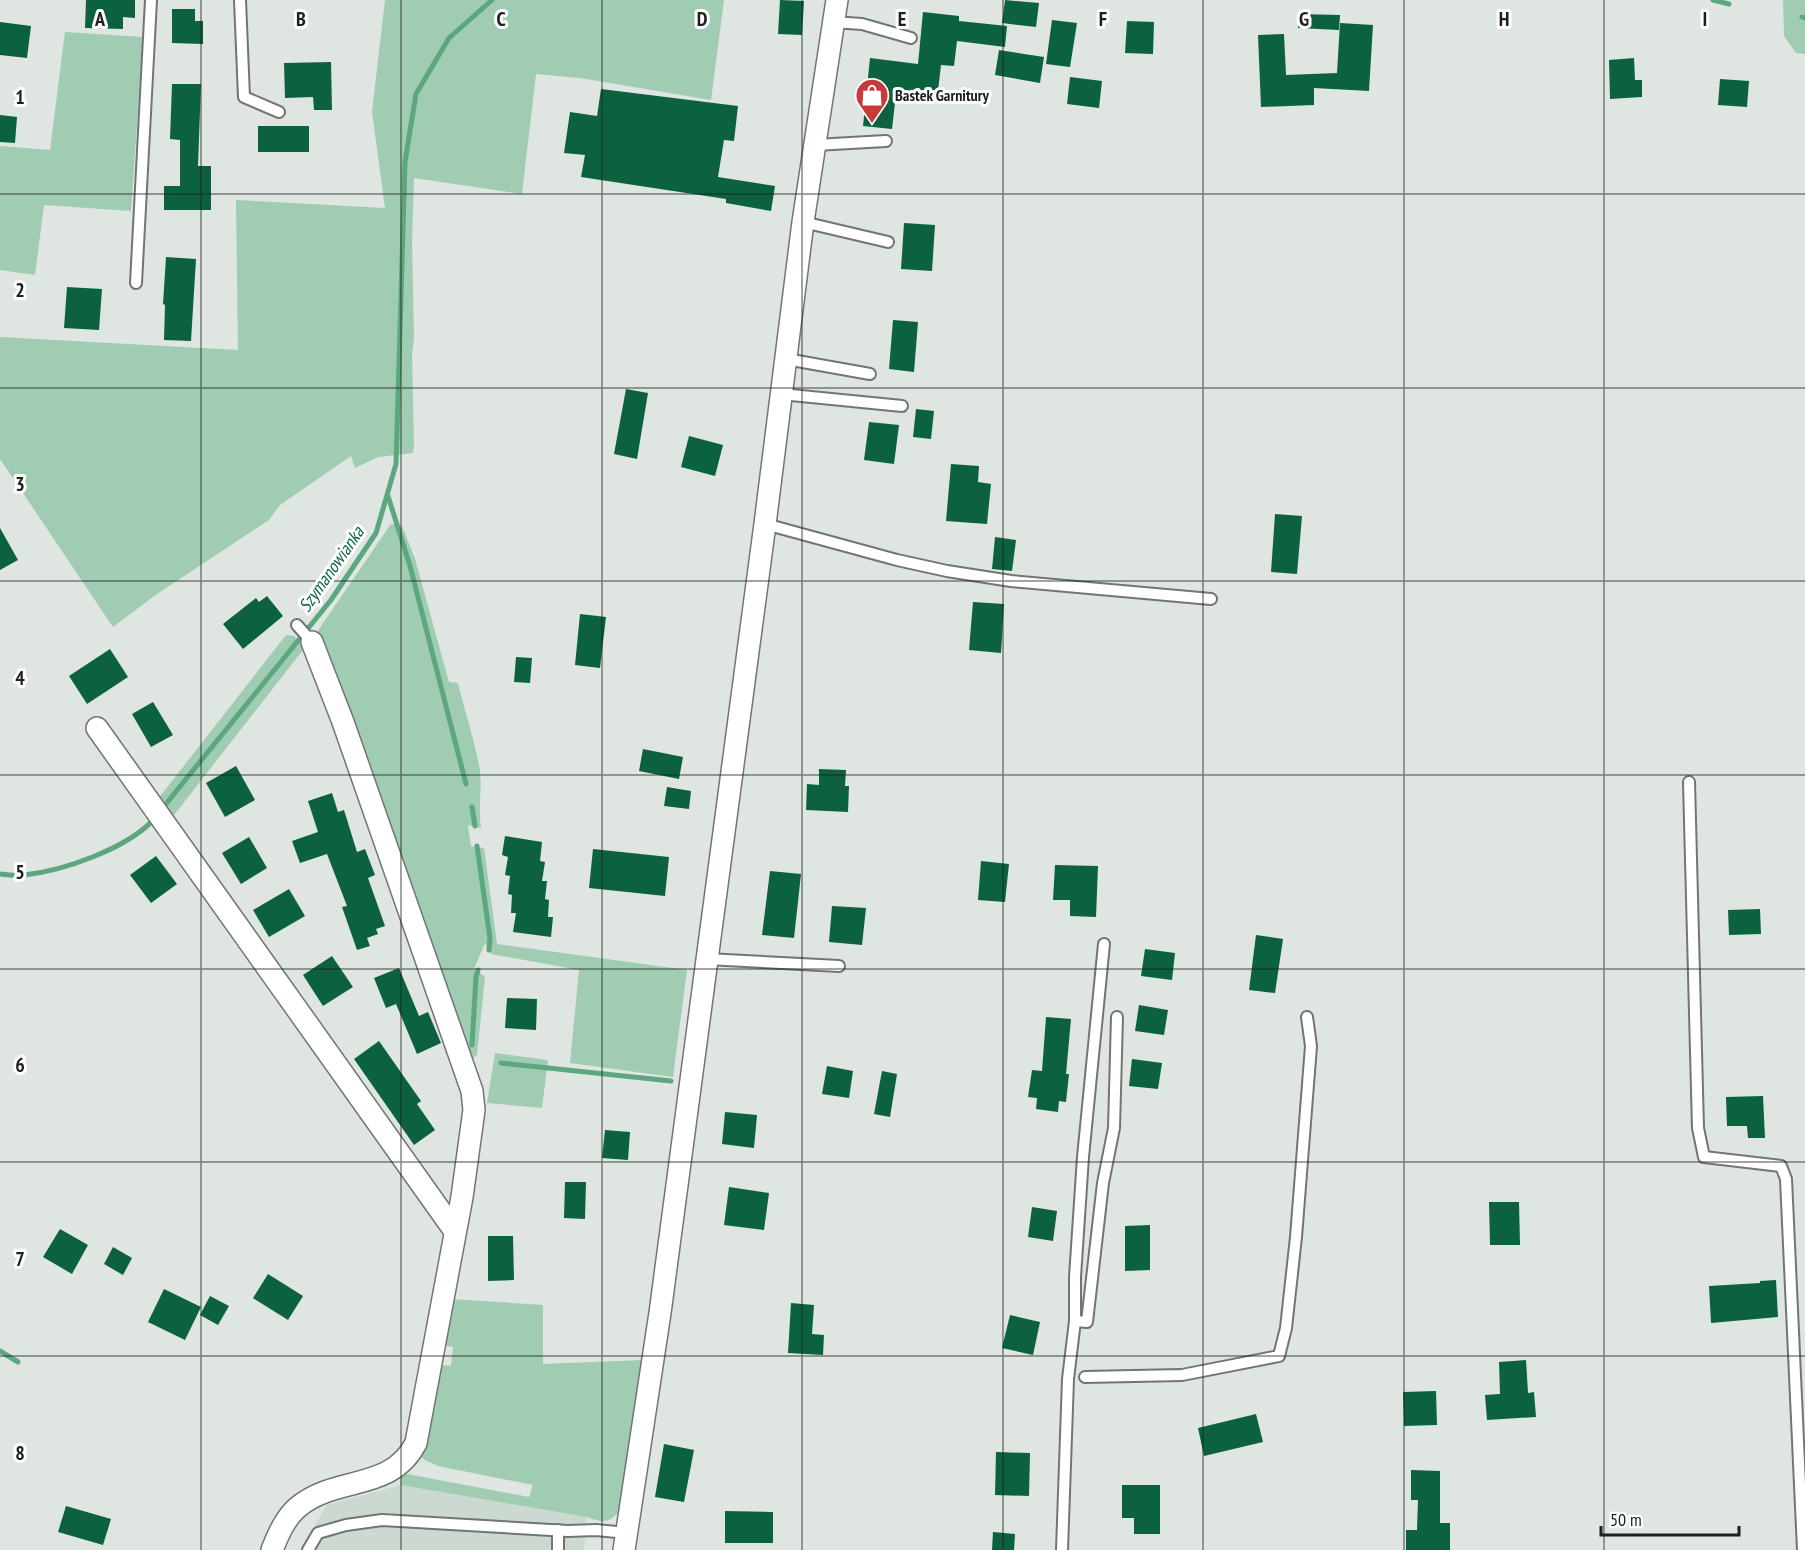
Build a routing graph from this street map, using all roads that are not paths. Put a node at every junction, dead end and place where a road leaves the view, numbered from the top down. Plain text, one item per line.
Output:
1 (151, 0) edge
2 (240, 0) edge
3 (837, 0) edge
4 (833, 22) junction
5 (911, 38) dead end
6 (279, 112) dead end
7 (886, 141) dead end
8 (814, 146) junction
9 (803, 222) junction
10 (888, 242) dead end
11 (136, 283) dead end
12 (786, 358) junction
13 (870, 374) dead end
14 (781, 394) junction
15 (902, 406) dead end
16 (765, 524) junction
17 (1211, 599) dead end
18 (297, 625) dead end
19 (312, 642) joint
20 (97, 728) dead end
21 (1689, 782) dead end
22 (1104, 944) dead end
23 (707, 959) junction
24 (839, 966) dead end
25 (1117, 1017) dead end
26 (1306, 1017) dead end
27 (454, 1230) junction
28 (1075, 1321) junction
29 (1085, 1377) dead end
30 (558, 1530) junction
31 (626, 1542) edge
32 (272, 1550) edge
33 (308, 1550) edge
34 (558, 1550) edge
35 (1062, 1550) edge
36 (1803, 1550) edge

1 - 11 lane
2 - 6 lane
3 - 4 street
4 - 5 lane
4 - 8 street
7 - 8 lane
8 - 9 street
9 - 10 lane
9 - 12 street
12 - 13 lane
12 - 14 street
14 - 15 lane
14 - 16 street
16 - 17 lane
16 - 23 street
18 - 19 lane
19 - 27 street
20 - 27 street
21 - 36 lane
22 - 28 lane
23 - 24 lane
23 - 31 street
25 - 28 lane
26 - 29 lane
27 - 32 street
28 - 35 lane
30 - 31 lane
30 - 33 lane
30 - 34 lane

